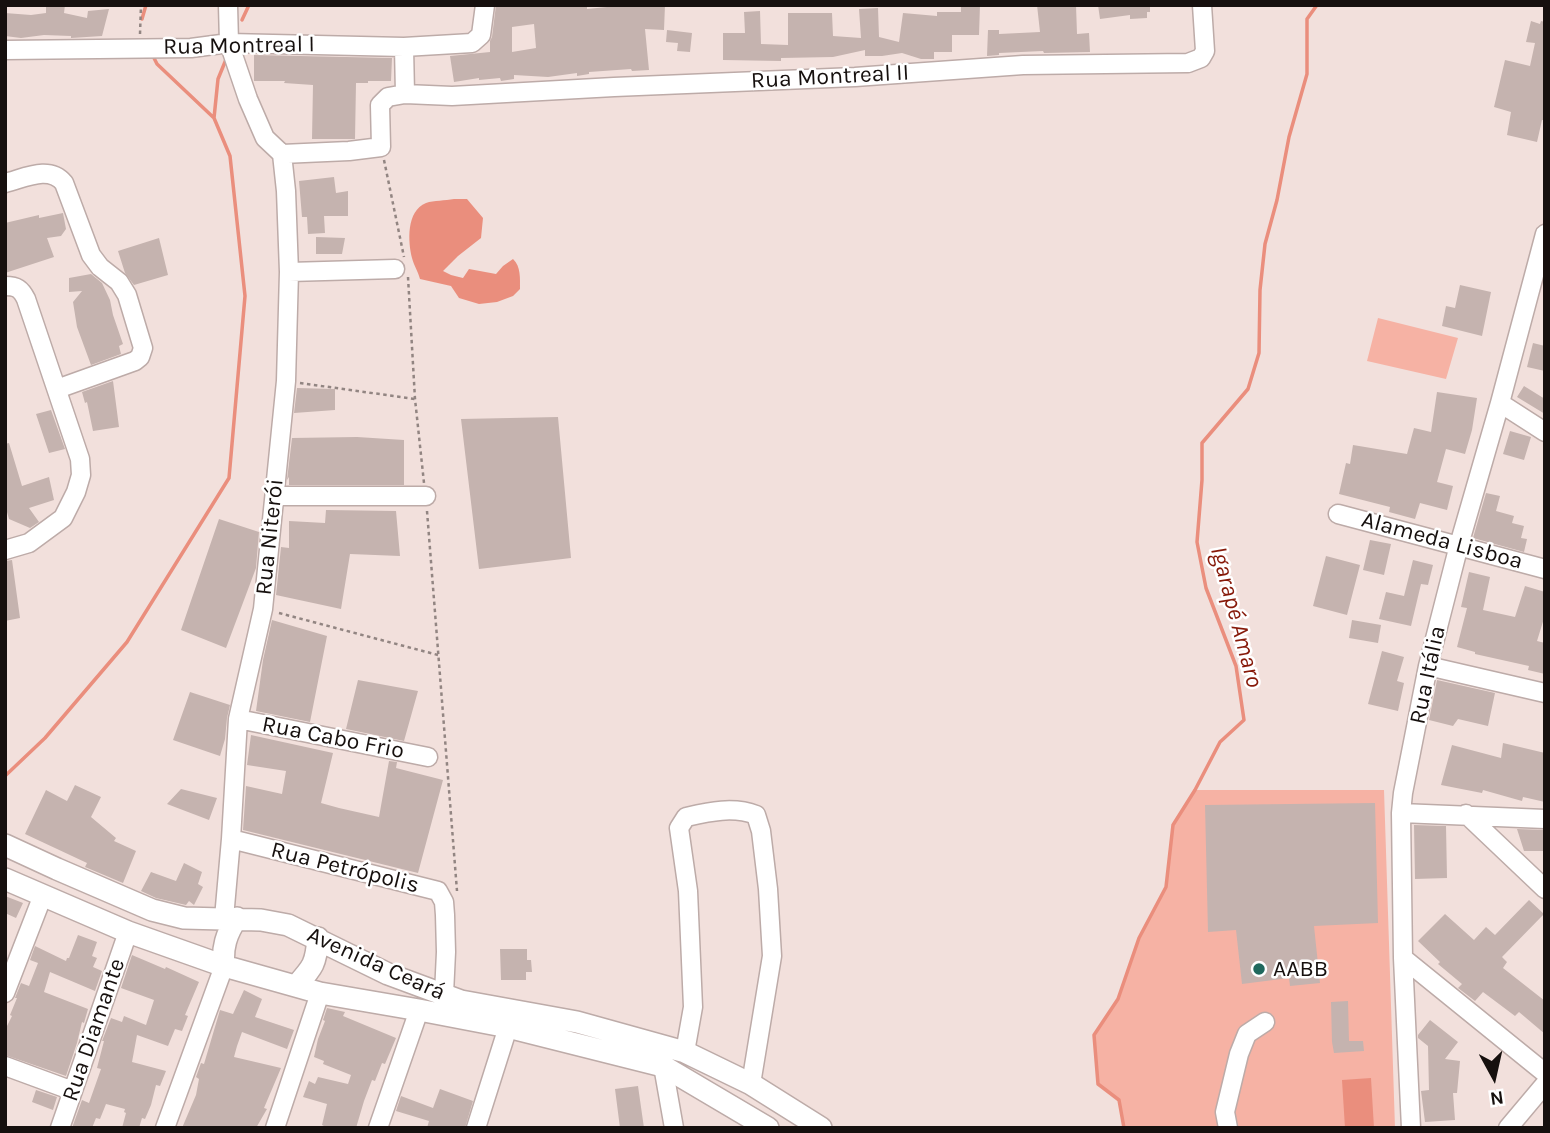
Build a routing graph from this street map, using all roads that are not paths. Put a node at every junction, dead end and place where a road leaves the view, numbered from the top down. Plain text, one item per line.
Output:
1 (228, 5) edge
2 (485, 5) edge
3 (1202, 5) edge
4 (229, 43) junction
5 (404, 47) junction
6 (5, 50) edge
7 (405, 94) junction
8 (282, 154) junction
9 (5, 183) edge
10 (1545, 234) edge
11 (403, 268) road end
12 (289, 271) junction
13 (5, 286) edge
14 (1536, 299) edge
15 (57, 388) junction
16 (1500, 403) junction
17 (1545, 432) edge
18 (275, 496) junction
19 (426, 496) road end
20 (1339, 514) dead end
21 (1459, 545) junction
22 (5, 550) edge
23 (1545, 569) edge
24 (1428, 666) junction
25 (1545, 693) edge
26 (238, 719) junction
27 (428, 757) dead end
28 (1401, 813) junction
29 (1466, 814) junction
30 (1545, 819) edge
31 (231, 839) junction
32 (5, 845) edge
33 (5, 879) edge
34 (1545, 889) edge
35 (43, 895) junction
36 (230, 918) junction
37 (128, 932) junction
38 (318, 939) junction
39 (1403, 958) junction
40 (224, 966) junction
41 (296, 986) junction
42 (5, 993) edge
43 (320, 993) junction
44 (443, 994) junction
45 (419, 1010) junction
46 (1265, 1022) dead end
47 (509, 1027) junction
48 (685, 1052) junction
49 (5, 1066) edge
50 (666, 1068) junction
51 (1545, 1073) edge
52 (751, 1084) junction
53 (1545, 1084) edge
54 (73, 1091) junction
55 (60, 1128) edge
56 (165, 1128) edge
57 (275, 1128) edge
58 (378, 1128) edge
59 (476, 1128) edge
60 (674, 1128) edge
61 (768, 1128) edge
62 (794, 1128) edge
63 (821, 1128) edge
64 (1228, 1128) edge
65 (1411, 1128) edge
66 (1508, 1128) edge

1 - 4 street
2 - 5 street, Rua Montreal I
3 - 7 street, Rua Montreal II
4 - 5 street, Rua Montreal I
4 - 6 street, Rua Montreal I
4 - 8 street
5 - 7 street
7 - 8 street
8 - 12 street, Rua Niterói
9 - 15 street
10 - 14 street, Rua Itália
11 - 12 street
12 - 18 street, Rua Niterói
13 - 15 street
14 - 16 street, Rua Itália
15 - 22 street
16 - 17 street
16 - 21 street, Rua Itália
18 - 19 street
18 - 26 street, Rua Niterói
20 - 21 street, Alameda Lisboa
21 - 23 street, Alameda Lisboa
21 - 24 street, Rua Itália
24 - 25 street
24 - 28 street, Rua Itália
26 - 27 street, Rua Cabo Frio
26 - 31 street, Rua Niterói
28 - 29 street
28 - 39 street, Rua Itália
29 - 30 street
29 - 34 street
31 - 36 street, Rua Niterói
31 - 44 street, Rua Petrópolis
32 - 36 main road, Avenida Ceará
33 - 35 main road, Avenida Ceará
35 - 37 main road, Avenida Ceará
35 - 42 street
36 - 38 main road, Avenida Ceará
36 - 40 main road
37 - 40 main road, Avenida Ceará
37 - 54 street, Rua Diamante
38 - 41 main road
38 - 44 main road, Avenida Ceará
39 - 51 street
39 - 65 street, Rua Itália
40 - 41 main road, Avenida Ceará
40 - 56 street
41 - 43 main road, Avenida Ceará
43 - 45 main road, Avenida Ceará
43 - 57 street
44 - 48 main road, Avenida Ceará
45 - 47 main road, Avenida Ceará
45 - 58 street
46 - 64 street
47 - 50 main road, Avenida Ceará
47 - 59 street
48 - 52 main road, Avenida Ceará
48 - 52 street
49 - 54 street
50 - 60 street
50 - 61 main road, Avenida Ceará
50 - 62 main road
52 - 63 main road, Avenida Ceará
53 - 66 street
54 - 55 street, Rua Diamante

